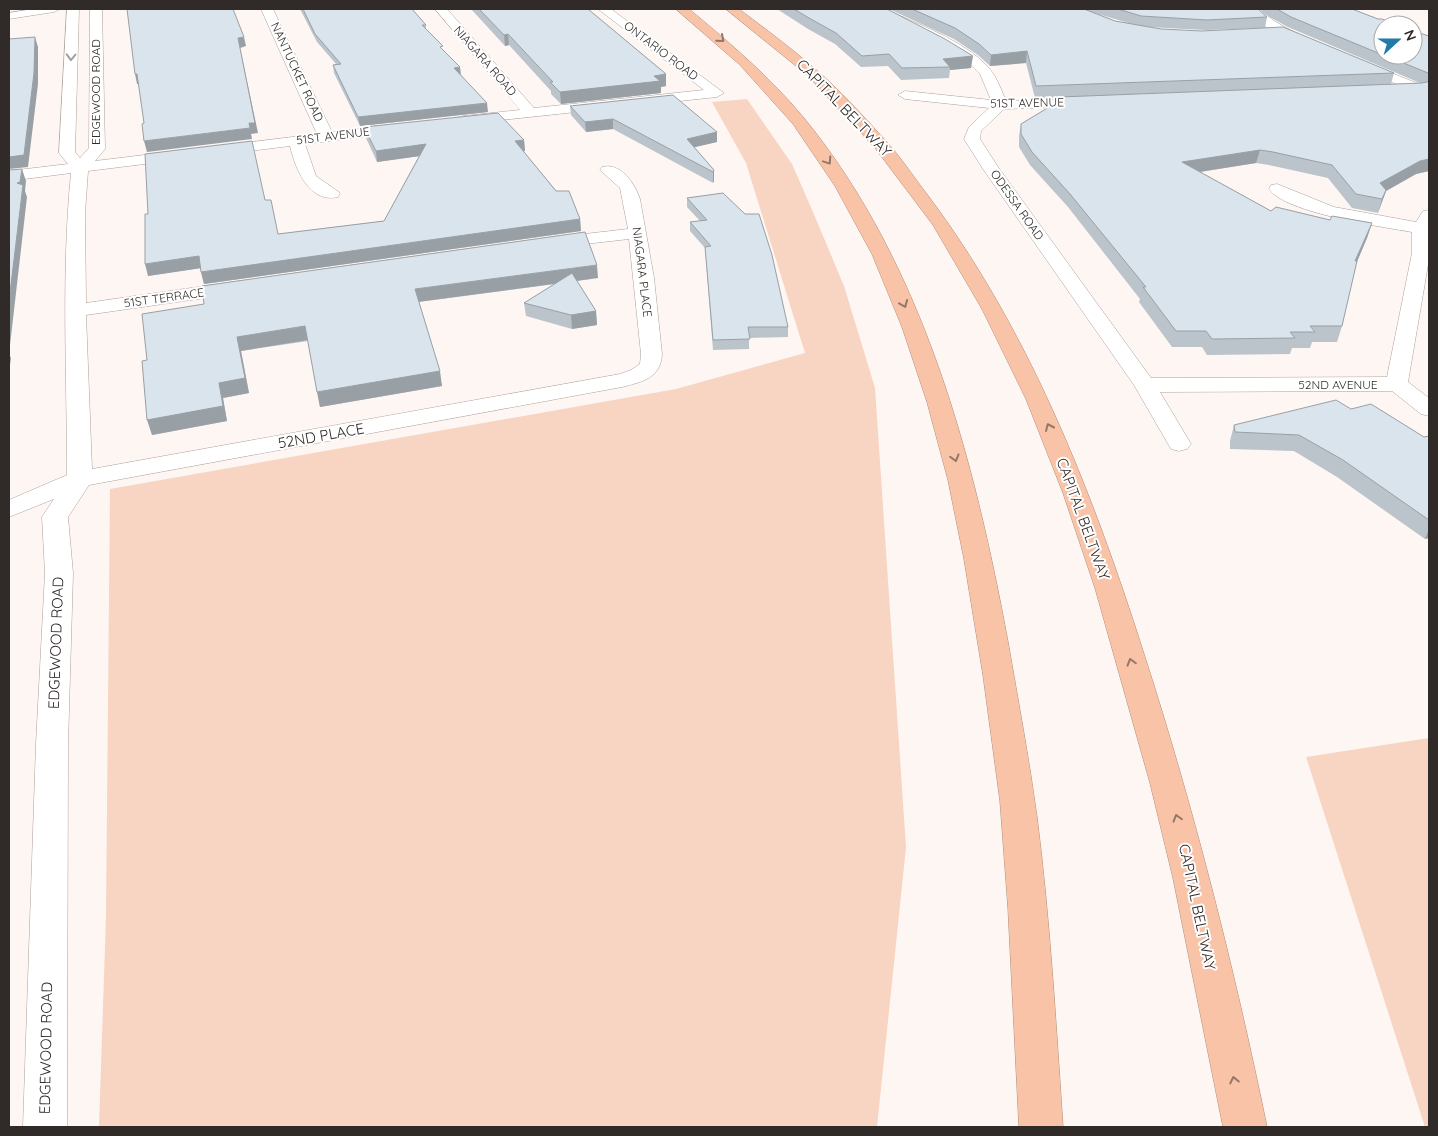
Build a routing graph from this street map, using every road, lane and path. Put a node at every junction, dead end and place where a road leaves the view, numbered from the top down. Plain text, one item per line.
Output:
1 (54, 9) edge
2 (73, 9) edge
3 (96, 9) edge
4 (267, 9) edge
5 (441, 9) edge
6 (604, 9) edge
7 (682, 9) edge
8 (732, 9) edge
9 (876, 9) edge
10 (1252, 9) edge
11 (9, 16) edge
12 (1283, 32) junction
13 (1263, 34) edge
14 (1319, 47) edge
15 (1346, 59) edge
16 (1390, 90) edge
17 (1424, 91) edge
18 (905, 94) dead end
19 (1112, 101) edge
20 (1000, 106) junction
21 (530, 113) junction
22 (452, 122) edge
23 (414, 126) edge
24 (326, 136) junction
25 (296, 140) junction
26 (80, 168) junction
27 (608, 170) dead end
28 (9, 176) edge
29 (1277, 189) dead end
30 (332, 193) dead end
31 (1425, 222) edge
32 (638, 233) junction
33 (534, 245) edge
34 (1425, 253) edge
35 (262, 284) edge
36 (76, 310) junction
37 (637, 376) joint
38 (1398, 384) junction
39 (1145, 386) junction
40 (1429, 409) edge
41 (1180, 444) dead end
42 (80, 479) junction
43 (9, 510) edge
44 (45, 1127) edge
45 (1041, 1127) edge
46 (1245, 1127) edge

1 - 11 street
2 -> 26 street, EDGEWOOD ROAD
3 - 26 street, EDGEWOOD ROAD
4 - 24 street, NANTUCKET ROAD
5 - 21 street, NIAGARA ROAD
6 - 21 street, ONTARIO ROAD
7 -> 45 highway
46 -> 8 highway, CAPITAL BELTWAY
9 - 20 street
10 - 12 street
12 - 13 street
12 - 14 street
15 - 17 street
16 - 17 street
18 - 20 street, 51ST AVENUE
19 - 20 street, 51ST AVENUE
20 - 39 street, ODESSA ROAD
21 - 22 street
23 - 24 street, 51ST AVENUE
24 - 25 street, 51ST AVENUE
25 - 26 street, 51ST AVENUE
25 - 30 street
26 - 28 street, 51ST AVENUE
26 - 36 street
27 - 32 street, NIAGARA PLACE
29 - 31 street, 52ND AVENUE
31 - 34 street, 52ND AVENUE
32 - 33 street
32 - 37 street, NIAGARA PLACE
34 - 38 street, 52ND AVENUE
35 - 36 street, 51ST TERRACE
36 - 42 street
37 - 42 street, 52ND PLACE
38 - 39 street, 52ND AVENUE
38 - 40 street
39 - 41 street, ODESSA ROAD
42 - 43 street, 52ND PLACE
42 - 44 street, EDGEWOOD ROAD

